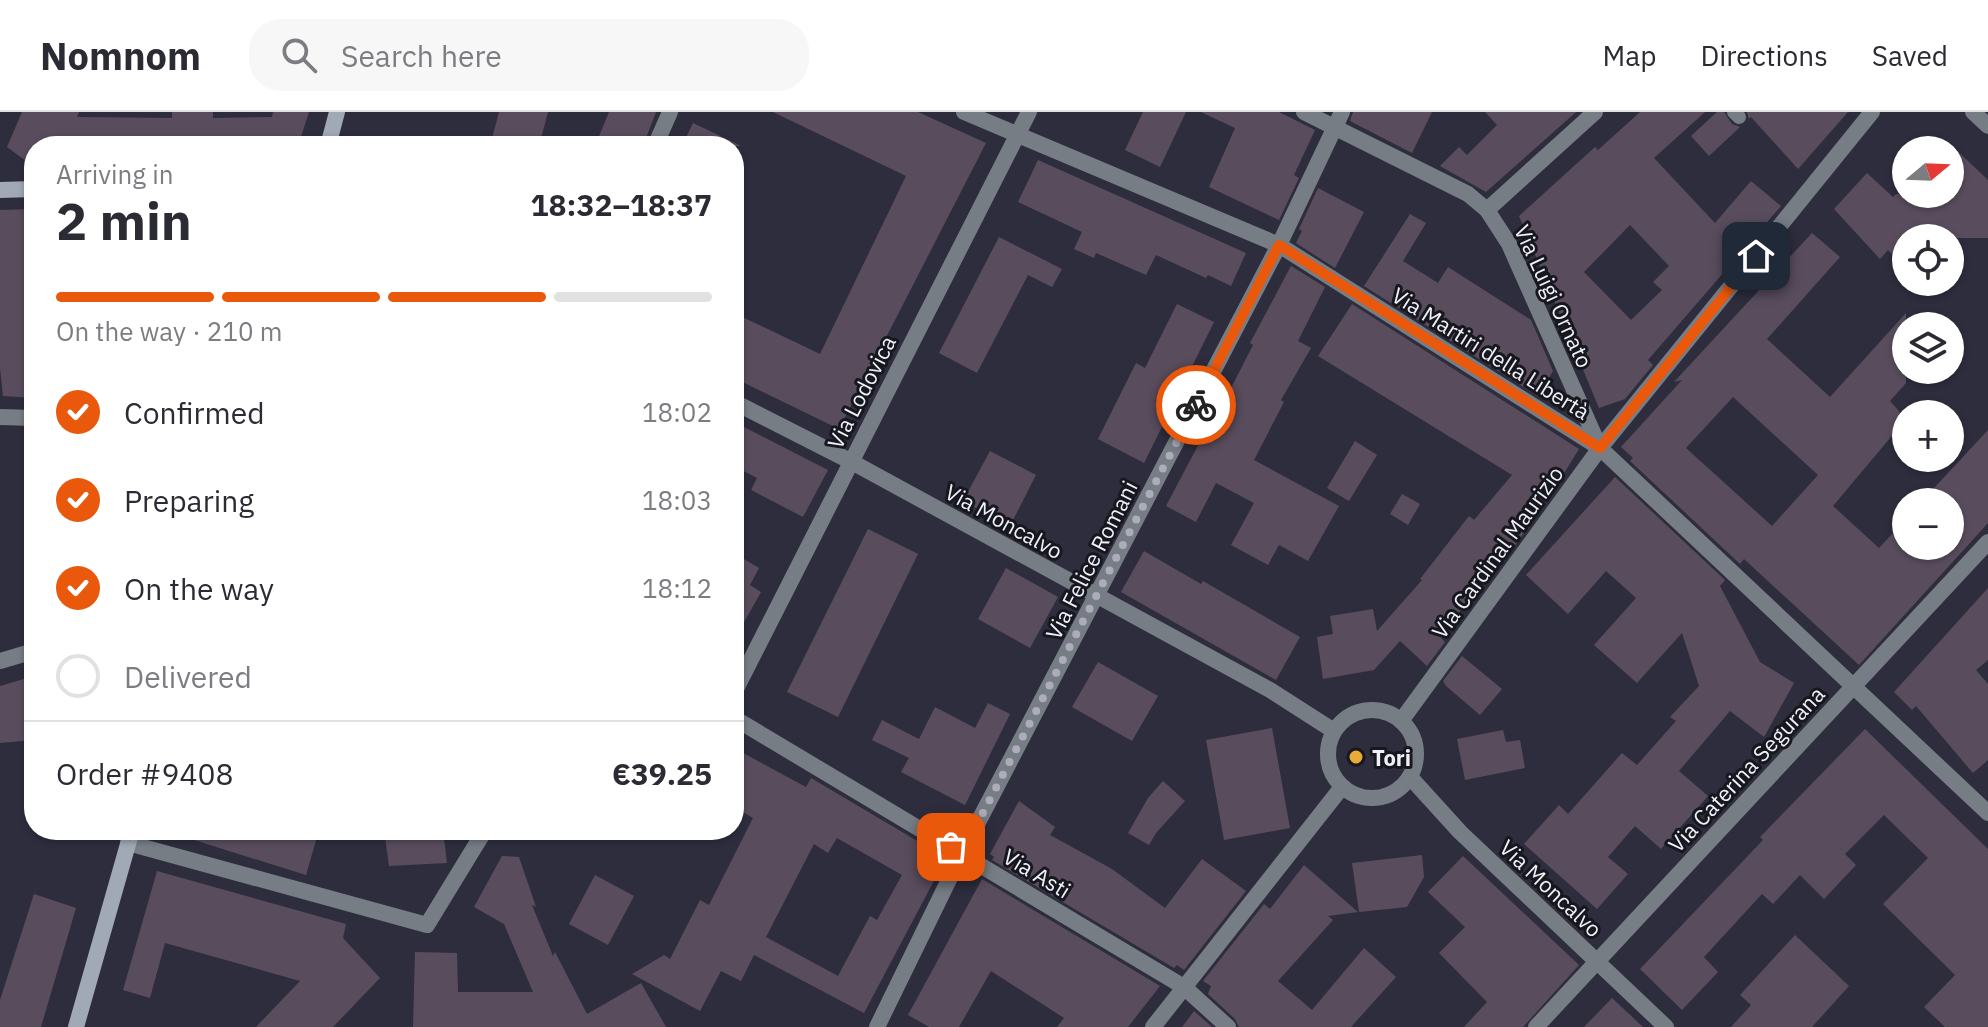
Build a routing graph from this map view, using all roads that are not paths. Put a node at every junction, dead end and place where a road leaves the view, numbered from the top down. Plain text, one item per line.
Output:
1 (337, 112) edge
2 (670, 112) edge
3 (964, 112) edge
4 (1029, 112) edge
5 (1304, 112) edge
6 (1595, 112) edge
7 (1872, 112) edge
8 (1973, 112) edge
9 (1338, 119) edge
10 (1988, 126) edge
11 (331, 136) edge
12 (659, 136) edge
13 (1019, 136) junction
14 (24, 189) edge
15 (0, 190) edge
16 (1487, 210) junction
17 (1279, 245) junction
18 (744, 407) edge
19 (0, 417) edge
20 (24, 418) edge
21 (1600, 448) junction
22 (850, 461) junction
23 (1988, 542) edge
24 (1097, 597) junction
25 (24, 654) edge
26 (0, 661) edge
27 (744, 673) edge
28 (1855, 685) junction
29 (1401, 721) junction
30 (744, 724) edge
31 (1334, 731) junction
32 (1410, 777) junction
33 (1342, 787) junction
34 (1988, 813) edge
35 (129, 840) edge
36 (140, 840) edge
37 (479, 840) edge
38 (962, 853) junction
39 (1596, 961) junction
40 (1184, 987) junction
41 (76, 1027) edge
42 (877, 1027) edge
43 (1153, 1027) edge
44 (1228, 1027) edge
45 (1536, 1027) edge
46 (1666, 1027) edge

1 - 11 street
2 - 12 street
3 - 13 street, Via Martiri della Libertà
4 - 13 street, Via Lodovica
5 - 9 street
6 - 16 street, Via Luigi Ornato
7 - 21 street, Via Cardinal Maurizio
8 - 10 street
9 - 16 street
9 - 17 street, Via Felice Romani
13 - 17 street, Via Martiri della Libertà
13 - 22 street, Via Lodovica
14 - 15 street
16 - 21 street, Via Luigi Ornato
17 - 21 street, Via Martiri della Libertà
17 - 24 street, Via Felice Romani
18 - 22 street, Via Moncalvo
19 - 20 street
21 - 28 street, Via Martiri della Libertà
21 - 29 street, Via Cardinal Maurizio
22 - 24 street, Via Moncalvo
22 - 27 street, Via Lodovica
23 - 28 street, Via Caterina Segurana
24 - 31 street, Via Moncalvo
24 - 38 street, Via Felice Romani
25 - 26 street
28 - 34 street, Via Martiri della Libertà
28 - 39 street, Via Caterina Segurana
29 - 31 street
29 - 32 street
30 - 38 street, Via Asti
31 - 33 street
32 - 33 street
32 - 39 street, Via Moncalvo
33 - 40 street
35 - 41 street
36 - 37 street
38 - 40 street, Via Asti
38 - 42 street, Via Felice Romani
39 - 45 street, Via Caterina Segurana
39 - 46 street, Via Moncalvo
40 - 43 street
40 - 44 street, Via Asti

